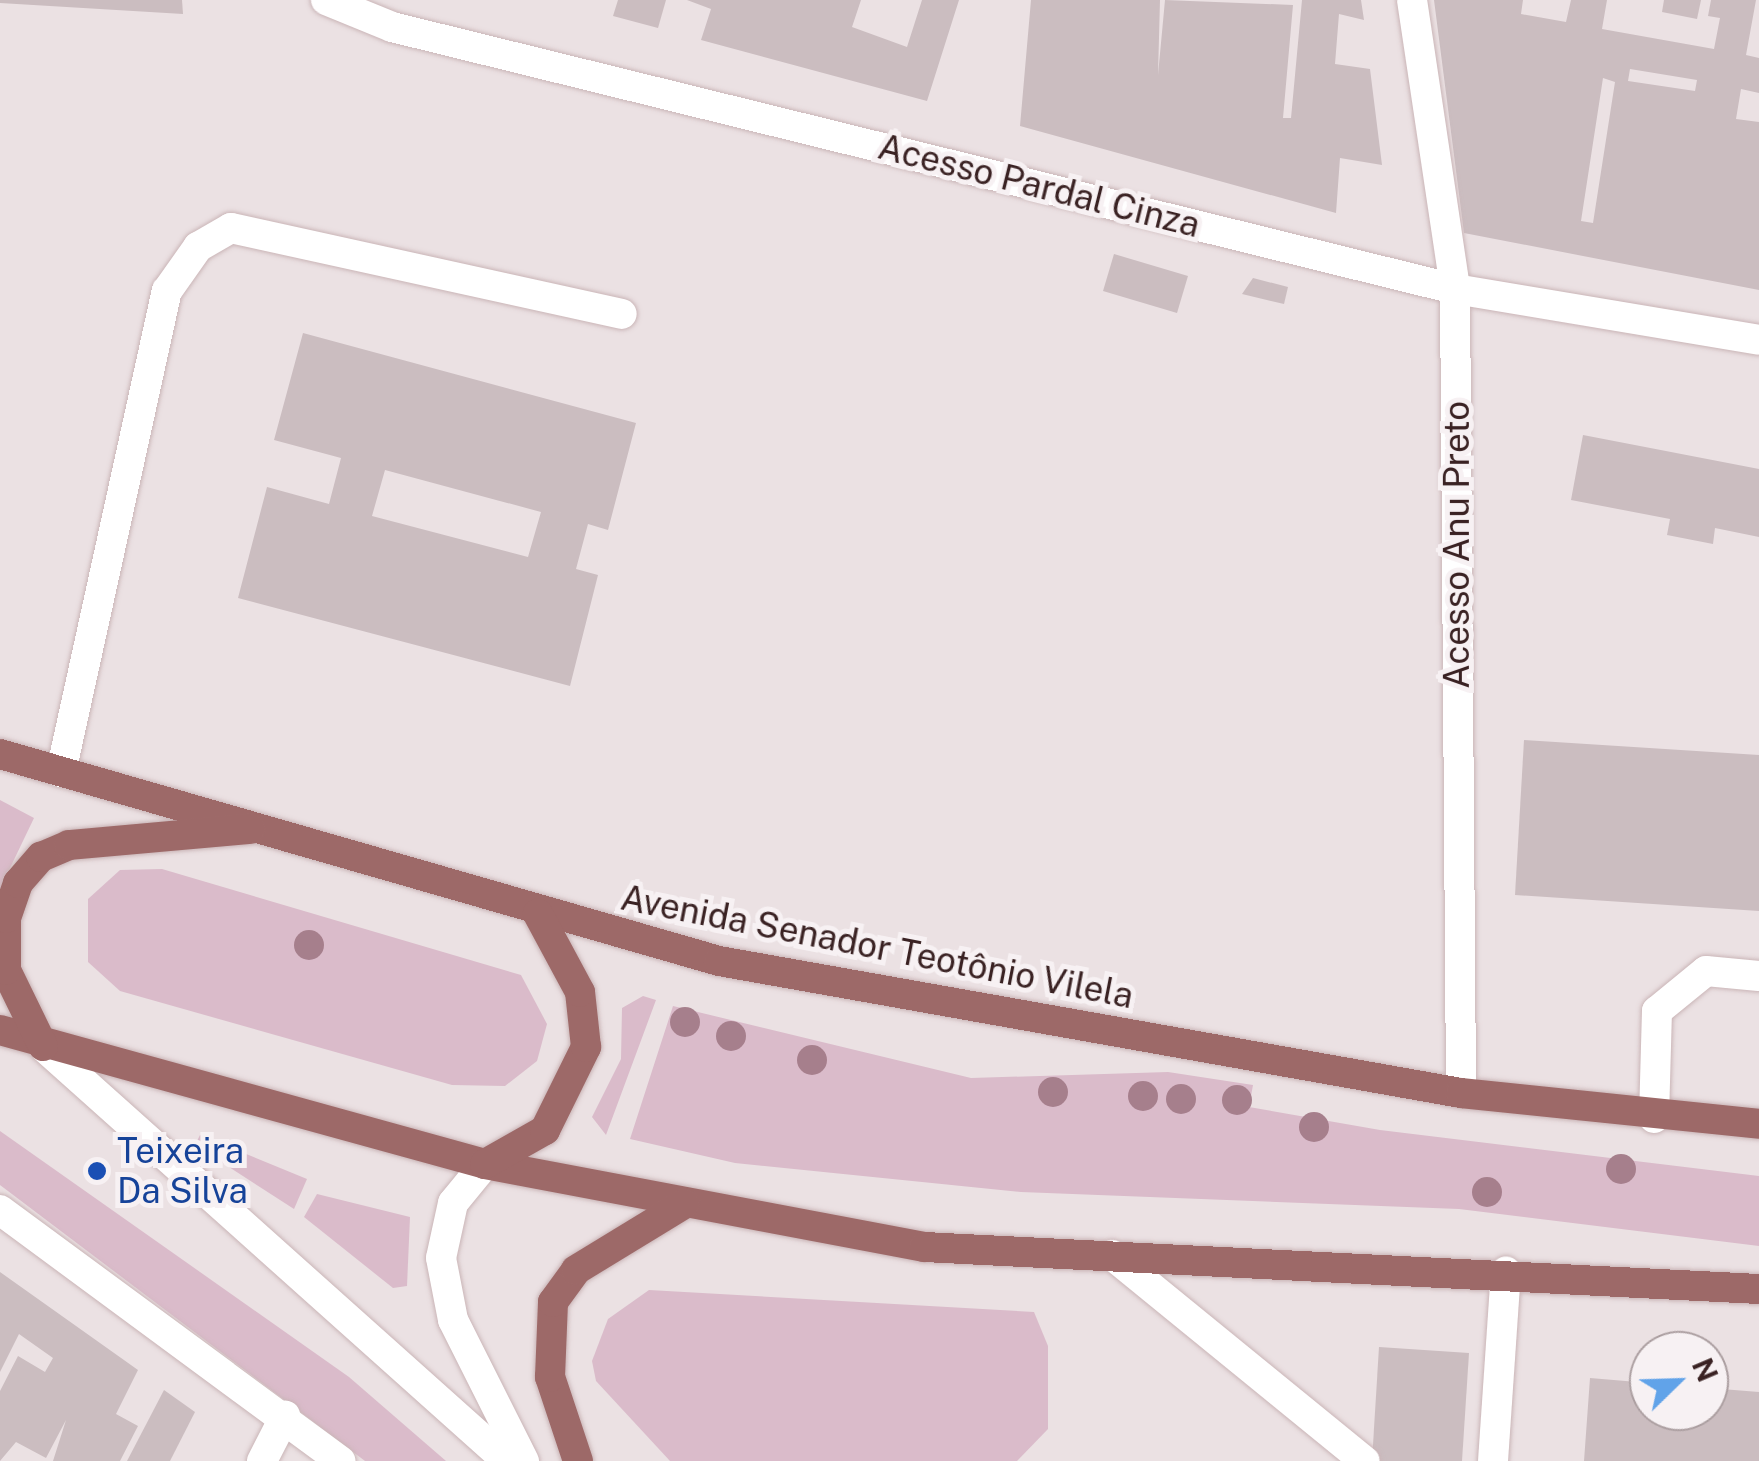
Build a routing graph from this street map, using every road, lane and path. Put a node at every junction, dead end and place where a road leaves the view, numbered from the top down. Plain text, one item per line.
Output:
1 (326, 0) edge
2 (1412, 0) edge
3 (1455, 289) junction
4 (622, 314) dead end
5 (1759, 340) edge
6 (0, 754) edge
7 (62, 772) junction
8 (278, 827) junction
9 (538, 914) junction
10 (1759, 976) edge
11 (0, 1030) edge
12 (44, 1046) junction
13 (1461, 1092) junction
14 (1654, 1118) junction
15 (1759, 1124) edge
16 (484, 1164) junction
17 (684, 1204) junction
18 (0, 1210) edge
19 (1112, 1255) junction
20 (1506, 1271) junction
21 (1759, 1290) edge
22 (285, 1416) junction
23 (262, 1461) edge
24 (341, 1461) edge
25 (507, 1461) edge
26 (524, 1461) edge
27 (578, 1461) edge
28 (1366, 1461) edge
29 (1493, 1461) edge

1 - 3 street, Acesso Pardal Cinza
2 - 3 street, Acesso Anu Preto
3 - 5 street, Acesso Pardal Cinza
3 - 13 street, Acesso Anu Preto
4 - 7 street
6 - 7 main road, Avenida Senador Teotônio Vilela
7 - 8 main road, Avenida Senador Teotônio Vilela
8 - 9 main road, Avenida Senador Teotônio Vilela
8 - 12 main road
9 - 13 main road, Avenida Senador Teotônio Vilela
9 - 16 main road
10 - 14 street
11 - 12 main road
12 - 16 main road
12 - 25 street
13 - 14 main road, Avenida Senador Teotônio Vilela
14 - 15 main road, Avenida Senador Teotônio Vilela
16 - 17 main road
16 - 26 street
17 - 19 main road
17 - 27 main road
18 - 22 street
19 - 20 main road
19 - 28 street
20 - 21 main road
20 - 29 street
22 - 23 street
22 - 24 street

